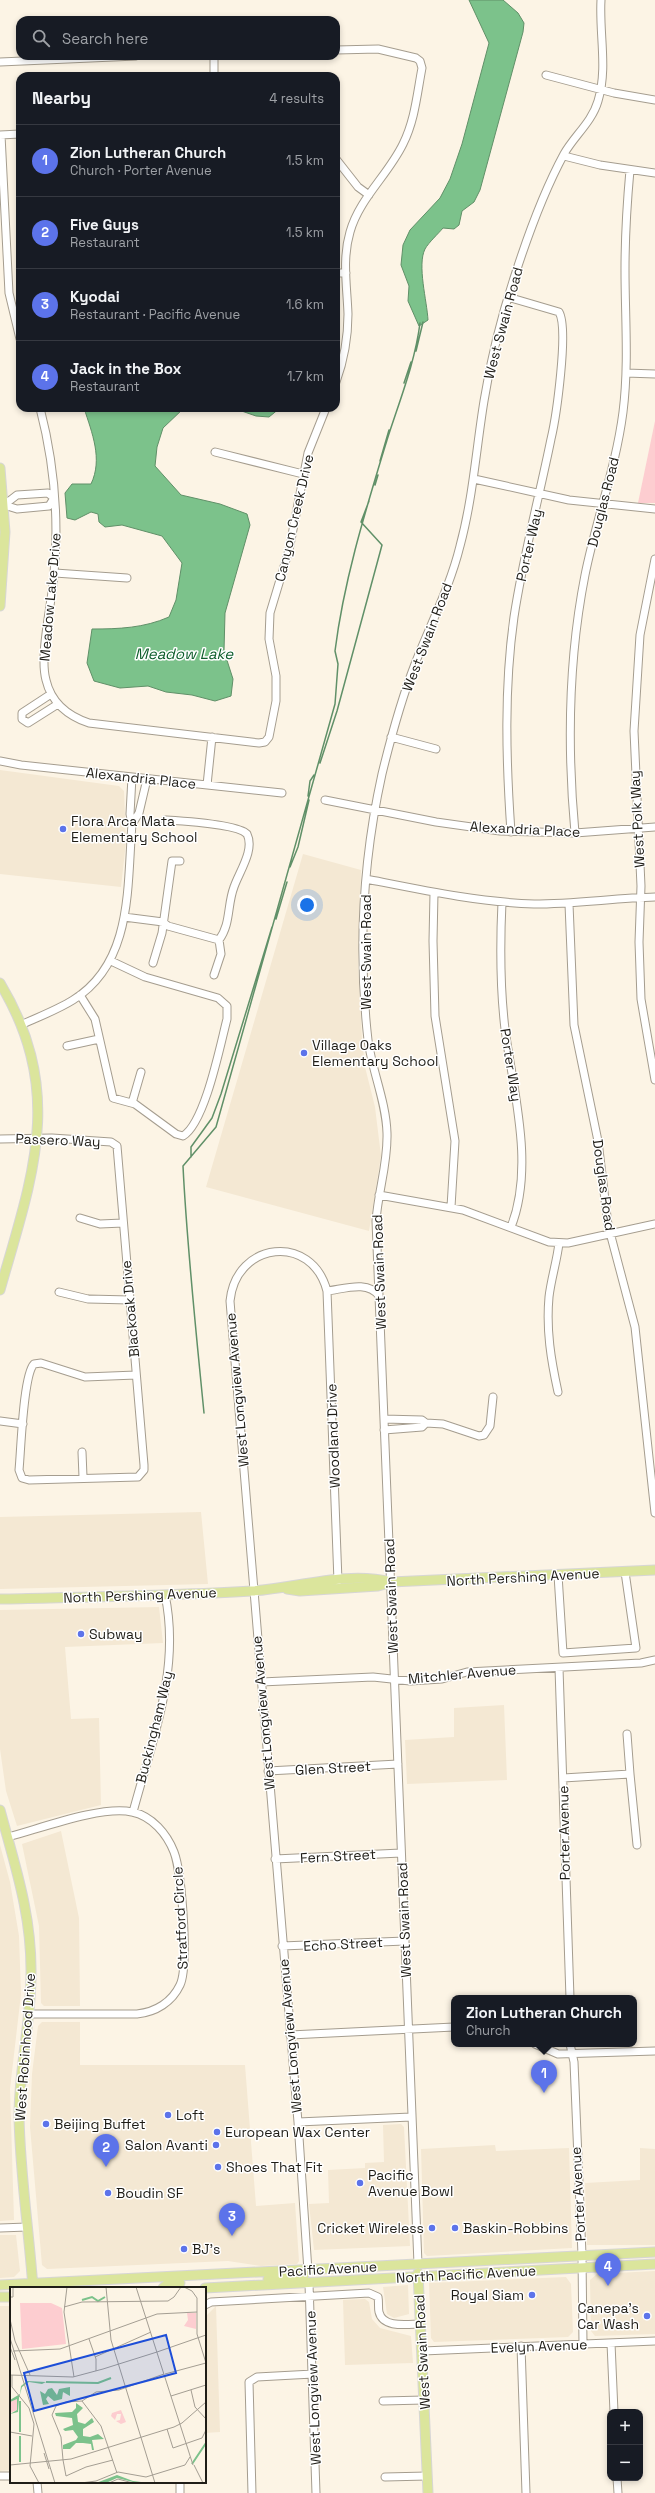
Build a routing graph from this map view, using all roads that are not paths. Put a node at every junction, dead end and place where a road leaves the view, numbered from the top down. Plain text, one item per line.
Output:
1 (601, 0) edge
2 (340, 50) edge
3 (45, 60) edge
4 (214, 60) edge
5 (0, 62) edge
6 (214, 72) edge
7 (546, 75) dead end
8 (601, 90) junction
9 (655, 100) edge
10 (16, 134) edge
11 (0, 135) edge
12 (564, 156) junction
13 (340, 164) edge
14 (630, 170) junction
15 (655, 173) edge
16 (369, 195) junction
17 (340, 273) edge
18 (346, 273) junction
19 (8, 277) junction
20 (0, 278) edge
21 (508, 297) junction
22 (16, 324) edge
23 (340, 365) edge
24 (626, 373) junction
25 (655, 374) edge
26 (41, 412) edge
27 (324, 412) edge
28 (215, 452) dead end
29 (0, 468) edge
30 (303, 474) junction
31 (474, 479) junction
32 (540, 495) junction
33 (54, 498) junction
34 (4, 505) junction
35 (603, 505) junction
36 (655, 509) edge
37 (655, 559) edge
38 (54, 573) junction
39 (2, 574) edge
40 (127, 578) dead end
41 (0, 606) edge
42 (51, 694) junction
43 (58, 704) junction
44 (212, 737) junction
45 (391, 737) junction
46 (436, 749) dead end
47 (0, 760) edge
48 (132, 778) junction
49 (147, 779) junction
50 (207, 785) junction
51 (282, 793) dead end
52 (325, 800) dead end
53 (376, 808) junction
54 (165, 820) dead end
55 (132, 824) junction
56 (655, 827) edge
57 (639, 828) junction
58 (512, 832) junction
59 (575, 833) junction
60 (180, 861) dead end
61 (366, 879) junction
62 (434, 893) junction
63 (655, 897) edge
64 (640, 899) junction
65 (502, 902) junction
66 (569, 904) junction
67 (124, 917) junction
68 (163, 922) junction
69 (219, 940) junction
70 (111, 960) junction
71 (153, 963) dead end
72 (214, 975) dead end
73 (0, 983) edge
74 (80, 995) junction
75 (21, 1025) junction
76 (99, 1040) junction
77 (67, 1046) dead end
78 (141, 1072) dead end
79 (655, 1080) edge
80 (132, 1103) junction
81 (38, 1138) junction
82 (0, 1139) edge
83 (116, 1144) joint
84 (379, 1196) junction
85 (451, 1207) junction
86 (80, 1218) dead end
87 (123, 1223) junction
88 (655, 1224) edge
89 (511, 1227) junction
90 (610, 1234) junction
91 (559, 1243) junction
92 (3, 1264) edge
93 (0, 1290) edge
94 (59, 1292) dead end
95 (328, 1292) junction
96 (379, 1297) junction
97 (130, 1300) junction
98 (136, 1375) junction
99 (558, 1392) dead end
100 (493, 1397) dead end
101 (384, 1420) junction
102 (0, 1421) edge
103 (426, 1423) junction
104 (23, 1424) junction
105 (384, 1430) junction
106 (82, 1452) dead end
107 (83, 1478) junction
108 (654, 1494) edge
109 (655, 1513) edge
110 (655, 1570) edge
111 (624, 1572) junction
112 (558, 1575) junction
113 (338, 1581) junction
114 (391, 1582) junction
115 (280, 1588) junction
116 (253, 1591) junction
117 (165, 1595) junction
118 (0, 1599) edge
119 (655, 1660) edge
120 (559, 1668) junction
121 (394, 1679) junction
122 (261, 1682) junction
123 (627, 1734) dead end
124 (398, 1764) junction
125 (268, 1771) junction
126 (630, 1774) junction
127 (563, 1778) junction
128 (0, 1810) edge
129 (132, 1812) junction
130 (8, 1837) junction
131 (638, 1845) dead end
132 (401, 1853) junction
133 (275, 1859) junction
134 (405, 1941) junction
135 (282, 1946) junction
136 (570, 1995) edge
137 (29, 2014) junction
138 (451, 2027) edge
139 (408, 2029) junction
140 (290, 2035) junction
141 (540, 2047) edge
142 (571, 2047) edge
143 (655, 2051) edge
144 (572, 2055) junction
145 (411, 2117) junction
146 (298, 2122) junction
147 (27, 2227) junction
148 (0, 2228) edge
149 (655, 2252) edge
150 (582, 2255) junction
151 (418, 2264) junction
152 (655, 2264) edge
153 (347, 2268) junction
154 (581, 2268) junction
155 (308, 2271) junction
156 (207, 2276) junction
157 (419, 2277) junction
158 (309, 2284) junction
159 (0, 2285) edge
160 (33, 2286) edge
161 (253, 2286) junction
162 (165, 2287) edge
163 (206, 2288) edge
164 (310, 2297) junction
165 (206, 2304) edge
166 (421, 2324) junction
167 (655, 2341) edge
168 (611, 2343) junction
169 (582, 2344) junction
170 (521, 2346) junction
171 (422, 2351) junction
172 (313, 2374) junction
173 (424, 2400) junction
174 (383, 2401) dead end
175 (614, 2409) edge
176 (428, 2476) junction
177 (385, 2477) dead end
178 (617, 2481) edge
179 (37, 2483) edge
180 (38, 2493) edge
181 (252, 2493) edge
182 (316, 2493) edge
183 (428, 2493) edge
184 (526, 2493) edge
185 (618, 2493) edge

1 - 8 street, West Swain Road
2 - 16 street
3 - 5 street
4 - 6 street
7 - 8 street
8 - 9 street
8 - 12 street, West Swain Road
10 - 11 street
11 - 19 street
12 - 14 street
12 - 21 street, West Swain Road
13 - 16 street
14 - 15 street
14 - 24 street, Douglas Road
16 - 18 street
17 - 18 street
18 - 23 street
19 - 20 street
19 - 22 street
21 - 31 street, West Swain Road
21 - 32 street, Porter Way
24 - 25 street
24 - 35 street, Douglas Road
26 - 33 street, Meadow Lake Drive
27 - 30 street, Canyon Creek Drive
28 - 30 street
29 - 34 main road
30 - 44 street, Canyon Creek Drive
31 - 32 street
31 - 45 street, West Swain Road
32 - 35 street
32 - 58 street, Porter Way
33 - 34 street
33 - 34 street
33 - 38 street, Meadow Lake Drive
34 - 39 main road
35 - 36 street
35 - 59 street, Douglas Road
37 - 57 street, West Polk Way
38 - 40 street
38 - 42 street, Meadow Lake Drive
39 - 41 main road
42 - 43 street, Canyon Creek Drive
42 - 43 street
43 - 44 street, Canyon Creek Drive
44 - 50 street
45 - 46 street
45 - 53 street, West Swain Road
47 - 48 street, Alexandria Place
48 - 49 street, Alexandria Place
48 - 55 street
49 - 50 street, Alexandria Place
49 - 55 street
50 - 51 street, Alexandria Place
52 - 53 street, Alexandria Place
53 - 58 street, Alexandria Place
53 - 61 street, West Swain Road
54 - 69 street
55 - 67 street
56 - 57 street, Alexandria Place
57 - 59 street, Alexandria Place
57 - 64 street, West Polk Way
58 - 59 street, Alexandria Place
60 - 68 street
61 - 62 street
61 - 84 street, West Swain Road
62 - 65 street
62 - 85 street
63 - 64 street
64 - 66 street
64 - 79 street, West Polk Way
65 - 66 street
65 - 89 street, Porter Way
66 - 90 street, Douglas Road
67 - 68 street
67 - 70 street
68 - 69 street
68 - 71 street
69 - 72 street
70 - 74 street
70 - 80 street
73 - 75 main road
74 - 75 street
74 - 76 street
75 - 81 main road
76 - 77 street
76 - 80 street
78 - 80 street
81 - 82 street, Passero Way
81 - 83 street, Passero Way
81 - 92 main road
83 - 87 street, Blackoak Drive
84 - 85 street
84 - 96 street, West Swain Road
85 - 89 street
86 - 87 street
87 - 97 street, Blackoak Drive
88 - 90 street
89 - 91 street
90 - 91 street
90 - 108 street, Douglas Road
91 - 99 street
92 - 93 main road
94 - 97 street
95 - 96 street
95 - 113 street, Woodland Drive
95 - 116 street, West Longview Avenue
96 - 101 street, West Swain Road
97 - 98 street, Blackoak Drive
98 - 104 street
98 - 107 street, Blackoak Drive
100 - 103 street
101 - 103 street
101 - 105 street, West Swain Road
102 - 104 street
103 - 105 street
104 - 107 street
105 - 114 street, West Swain Road
106 - 107 street
108 - 109 street, Douglas Road
110 - 111 main road, North Pershing Avenue
111 - 112 main road, North Pershing Avenue
111 - 112 street
112 - 114 main road, North Pershing Avenue
113 - 114 main road, North Pershing Avenue
113 - 115 main road, North Pershing Avenue
114 - 115 main road, North Pershing Avenue
114 - 121 street, West Swain Road
115 - 116 main road, North Pershing Avenue
116 - 117 main road, North Pershing Avenue
116 - 122 street, West Longview Avenue
117 - 118 main road, North Pershing Avenue
117 - 129 street, Buckingham Way
119 - 120 street, Mitchler Avenue
120 - 121 street, Mitchler Avenue
120 - 127 street, Porter Avenue
121 - 122 street, Mitchler Avenue
121 - 124 street, West Swain Road
122 - 125 street, West Longview Avenue
123 - 126 street
124 - 125 street, Glen Street
124 - 132 street, West Swain Road
125 - 133 street, West Longview Avenue
126 - 127 street
126 - 131 street
127 - 136 street, Porter Avenue
128 - 130 main road, West Robinhood Drive
129 - 130 street
129 - 137 street, Stratford Circle
130 - 137 main road, West Robinhood Drive
132 - 133 street, Fern Street
132 - 134 street, West Swain Road
133 - 135 street, West Longview Avenue
134 - 135 street, Echo Street
134 - 139 street, West Swain Road
135 - 140 street, West Longview Avenue
137 - 147 main road, West Robinhood Drive
138 - 139 street
139 - 140 street
139 - 145 street, West Swain Road
140 - 146 street, West Longview Avenue
141 - 144 street
142 - 144 street, Porter Avenue
143 - 144 street
144 - 150 street, Porter Avenue
145 - 146 street
145 - 151 street, West Swain Road
146 - 155 street, West Longview Avenue
147 - 148 street
147 - 160 main road, West Robinhood Drive
149 - 150 main road, Pacific Avenue
150 - 151 main road, Pacific Avenue
150 - 154 street, Porter Avenue
151 - 153 main road, Pacific Avenue
151 - 157 main road, West Swain Road
152 - 154 main road, North Pacific Avenue
153 - 155 main road, Pacific Avenue
153 - 158 main road
154 - 157 main road, North Pacific Avenue
154 - 169 street, Porter Avenue
155 - 156 main road, Pacific Avenue
155 - 161 main road
156 - 160 main road, Pacific Avenue
156 - 162 main road
157 - 158 main road, North Pacific Avenue
157 - 166 main road, West Swain Road
158 - 161 main road, North Pacific Avenue
158 - 164 street, West Longview Avenue
159 - 160 main road, Pacific Avenue
161 - 163 main road, North Pacific Avenue
164 - 165 street
164 - 166 street
164 - 172 street, West Longview Avenue
166 - 171 main road, West Swain Road
167 - 168 street, Evelyn Avenue
168 - 169 street, Evelyn Avenue
168 - 175 street
169 - 170 street, Evelyn Avenue
170 - 171 street, Evelyn Avenue
170 - 184 street
171 - 173 main road, West Swain Road
172 - 181 street
172 - 182 street, West Longview Avenue
173 - 174 street
173 - 176 main road, West Swain Road
176 - 177 street
176 - 183 main road, West Swain Road
178 - 185 street
179 - 180 street

